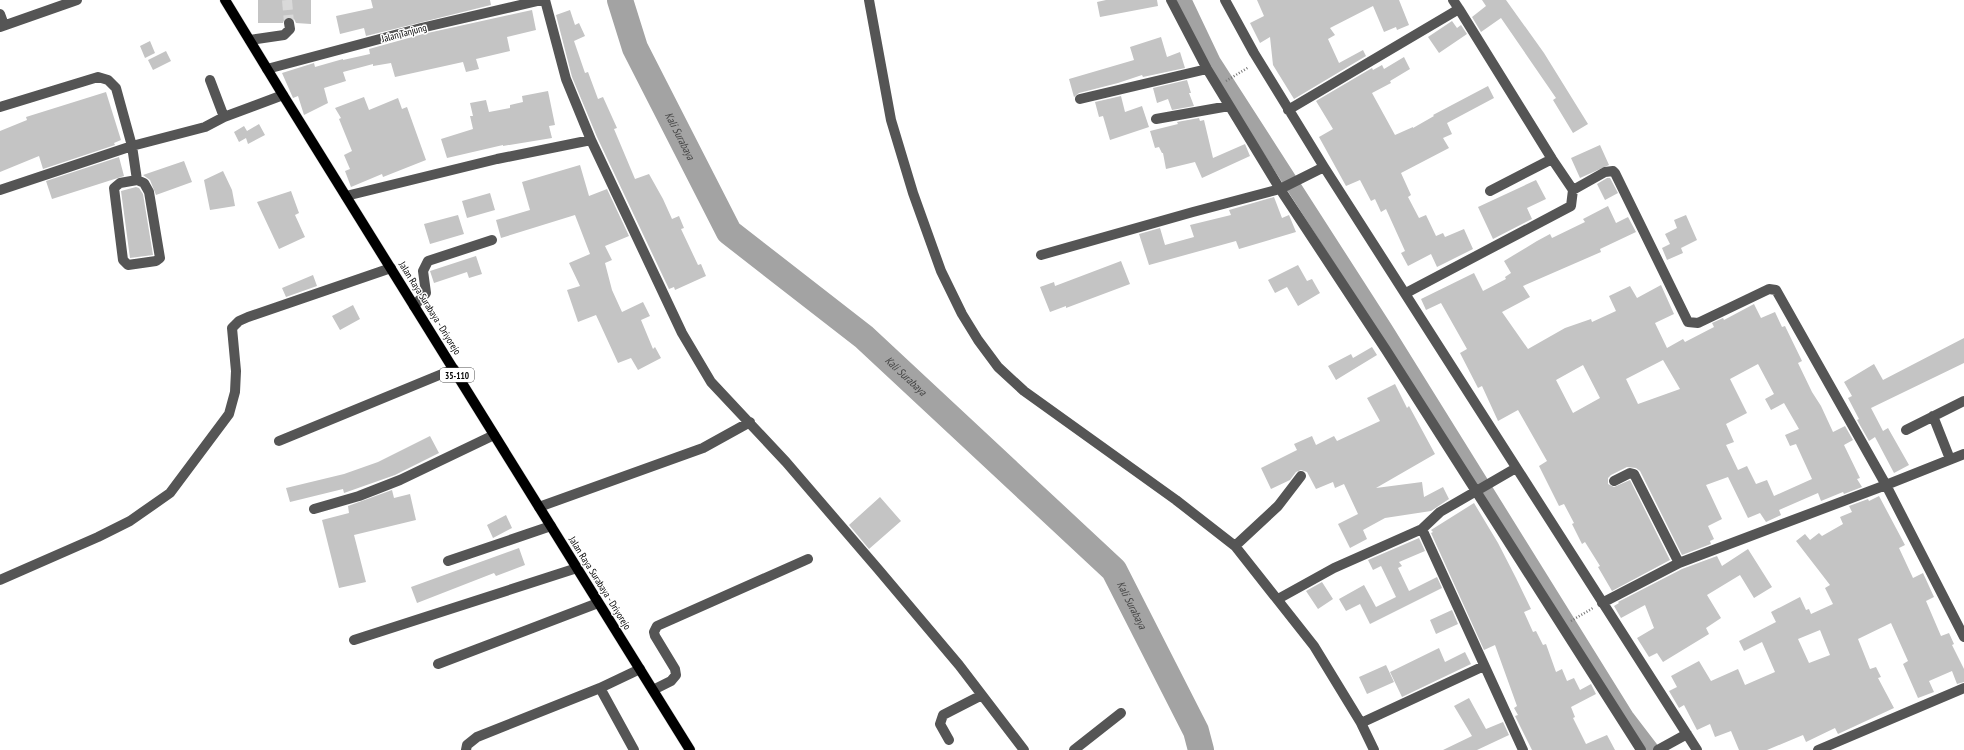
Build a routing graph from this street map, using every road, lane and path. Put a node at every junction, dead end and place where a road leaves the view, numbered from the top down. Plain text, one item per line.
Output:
1 (77, 0) edge
2 (225, 0) edge
3 (542, 0) edge
4 (545, 0) edge
5 (869, 0) edge
6 (1171, 0) edge
7 (1225, 0) edge
8 (1453, 0) edge
9 (1459, 9) junction
10 (0, 14) edge
11 (289, 23) tunnel mouth
12 (2, 26) edge
13 (250, 40) junction
14 (1249, 67) dead end
15 (267, 69) junction
16 (1207, 69) junction
17 (210, 80) dead end
18 (1224, 82) dead end
19 (282, 96) junction
20 (1080, 99) dead end
21 (1229, 106) junction
22 (0, 107) edge
23 (1288, 110) junction
24 (224, 117) junction
25 (1156, 119) dead end
26 (591, 140) junction
27 (132, 146) junction
28 (1552, 159) junction
29 (1320, 169) junction
30 (137, 180) junction
31 (1283, 188) junction
32 (0, 190) edge
33 (1573, 190) junction
34 (1490, 191) dead end
35 (346, 196) junction
36 (492, 240) dead end
37 (1041, 256) dead end
38 (391, 268) junction
39 (1406, 293) junction
40 (414, 306) junction
41 (454, 369) junction
42 (1964, 401) edge
43 (1933, 416) junction
44 (750, 422) junction
45 (1906, 430) dead end
46 (494, 434) junction
47 (279, 441) dead end
48 (1964, 454) edge
49 (1950, 459) junction
50 (1516, 468) junction
51 (1301, 476) dead end
52 (1614, 481) dead end
53 (1886, 485) junction
54 (1477, 490) junction
55 (539, 507) junction
56 (314, 509) dead end
57 (551, 526) junction
58 (1422, 529) junction
59 (1235, 546) junction
60 (808, 559) dead end
61 (448, 561) dead end
62 (1679, 563) junction
63 (577, 568) junction
64 (0, 580) edge
65 (1278, 599) junction
66 (598, 603) junction
67 (1598, 605) junction
68 (1568, 624) dead end
69 (1964, 638) edge
70 (354, 640) dead end
71 (438, 664) dead end
72 (1484, 666) junction
73 (640, 669) junction
74 (600, 688) junction
75 (1964, 688) edge
76 (653, 690) junction
77 (982, 695) junction
78 (1121, 713) dead end
79 (1362, 723) junction
80 (1687, 734) junction
81 (949, 740) dead end
82 (466, 750) edge
83 (634, 750) edge
84 (690, 750) edge
85 (1024, 750) edge
86 (1074, 750) edge
87 (1374, 750) edge
88 (1523, 750) edge
89 (1641, 750) edge
90 (1658, 750) edge
91 (1697, 750) edge
92 (1818, 750) edge

1 - 12 street
2 - 13 main road, Jalan Raya Surabaya - Driyorejo / 35-110
3 - 15 street, Jalan Tanjung
4 - 26 street
5 - 59 street
6 - 16 street
7 - 23 street
8 - 9 street
9 - 23 street
9 - 28 street
10 - 12 street
11 - 13 street
13 - 15 main road, Jalan Raya Surabaya - Driyorejo / 35-110
14 - 18 path
15 - 19 main road, Jalan Raya Surabaya - Driyorejo / 35-110
16 - 20 street
16 - 21 street
17 - 24 street
19 - 24 street
19 - 35 main road, Jalan Raya Surabaya - Driyorejo / 35-110
21 - 25 street
21 - 31 street
22 - 27 street
23 - 29 street
24 - 27 street
26 - 35 street
26 - 44 street
27 - 30 street
27 - 32 street
28 - 33 street
28 - 34 street
29 - 31 street
29 - 39 street
30 - 30 street
31 - 37 street
31 - 54 street
33 - 39 street
33 - 53 street
35 - 38 main road, Jalan Raya Surabaya - Driyorejo / 35-110
36 - 40 street
38 - 40 main road, Jalan Raya Surabaya - Driyorejo / 35-110
38 - 64 street
39 - 50 street
40 - 41 main road, Jalan Raya Surabaya - Driyorejo / 35-110
41 - 46 main road, Jalan Raya Surabaya - Driyorejo / 35-110
41 - 47 street
42 - 43 street
43 - 45 street
43 - 49 street
44 - 55 street
44 - 77 street
46 - 55 main road, Jalan Raya Surabaya - Driyorejo / 35-110
46 - 56 street
48 - 49 street
49 - 53 street
50 - 54 street
50 - 67 street
51 - 59 street
52 - 62 street
53 - 62 street
53 - 69 street
54 - 58 street
54 - 89 street
55 - 57 main road, Jalan Raya Surabaya - Driyorejo / 35-110
57 - 61 street
57 - 63 main road, Jalan Raya Surabaya - Driyorejo / 35-110
58 - 65 street
58 - 72 street
59 - 65 street
60 - 76 street
62 - 67 street
63 - 66 main road, Jalan Raya Surabaya - Driyorejo / 35-110
63 - 70 street
65 - 79 street
66 - 71 street
66 - 73 main road, Jalan Raya Surabaya - Driyorejo / 35-110
67 - 68 path
67 - 80 street
72 - 79 street
72 - 88 street
73 - 74 street
73 - 76 main road, Jalan Raya Surabaya - Driyorejo / 35-110
74 - 82 street
74 - 83 street
75 - 92 street
76 - 84 main road, Jalan Raya Surabaya - Driyorejo / 35-110
77 - 81 street
77 - 85 street
78 - 86 street
79 - 87 street
80 - 90 street
80 - 91 street

